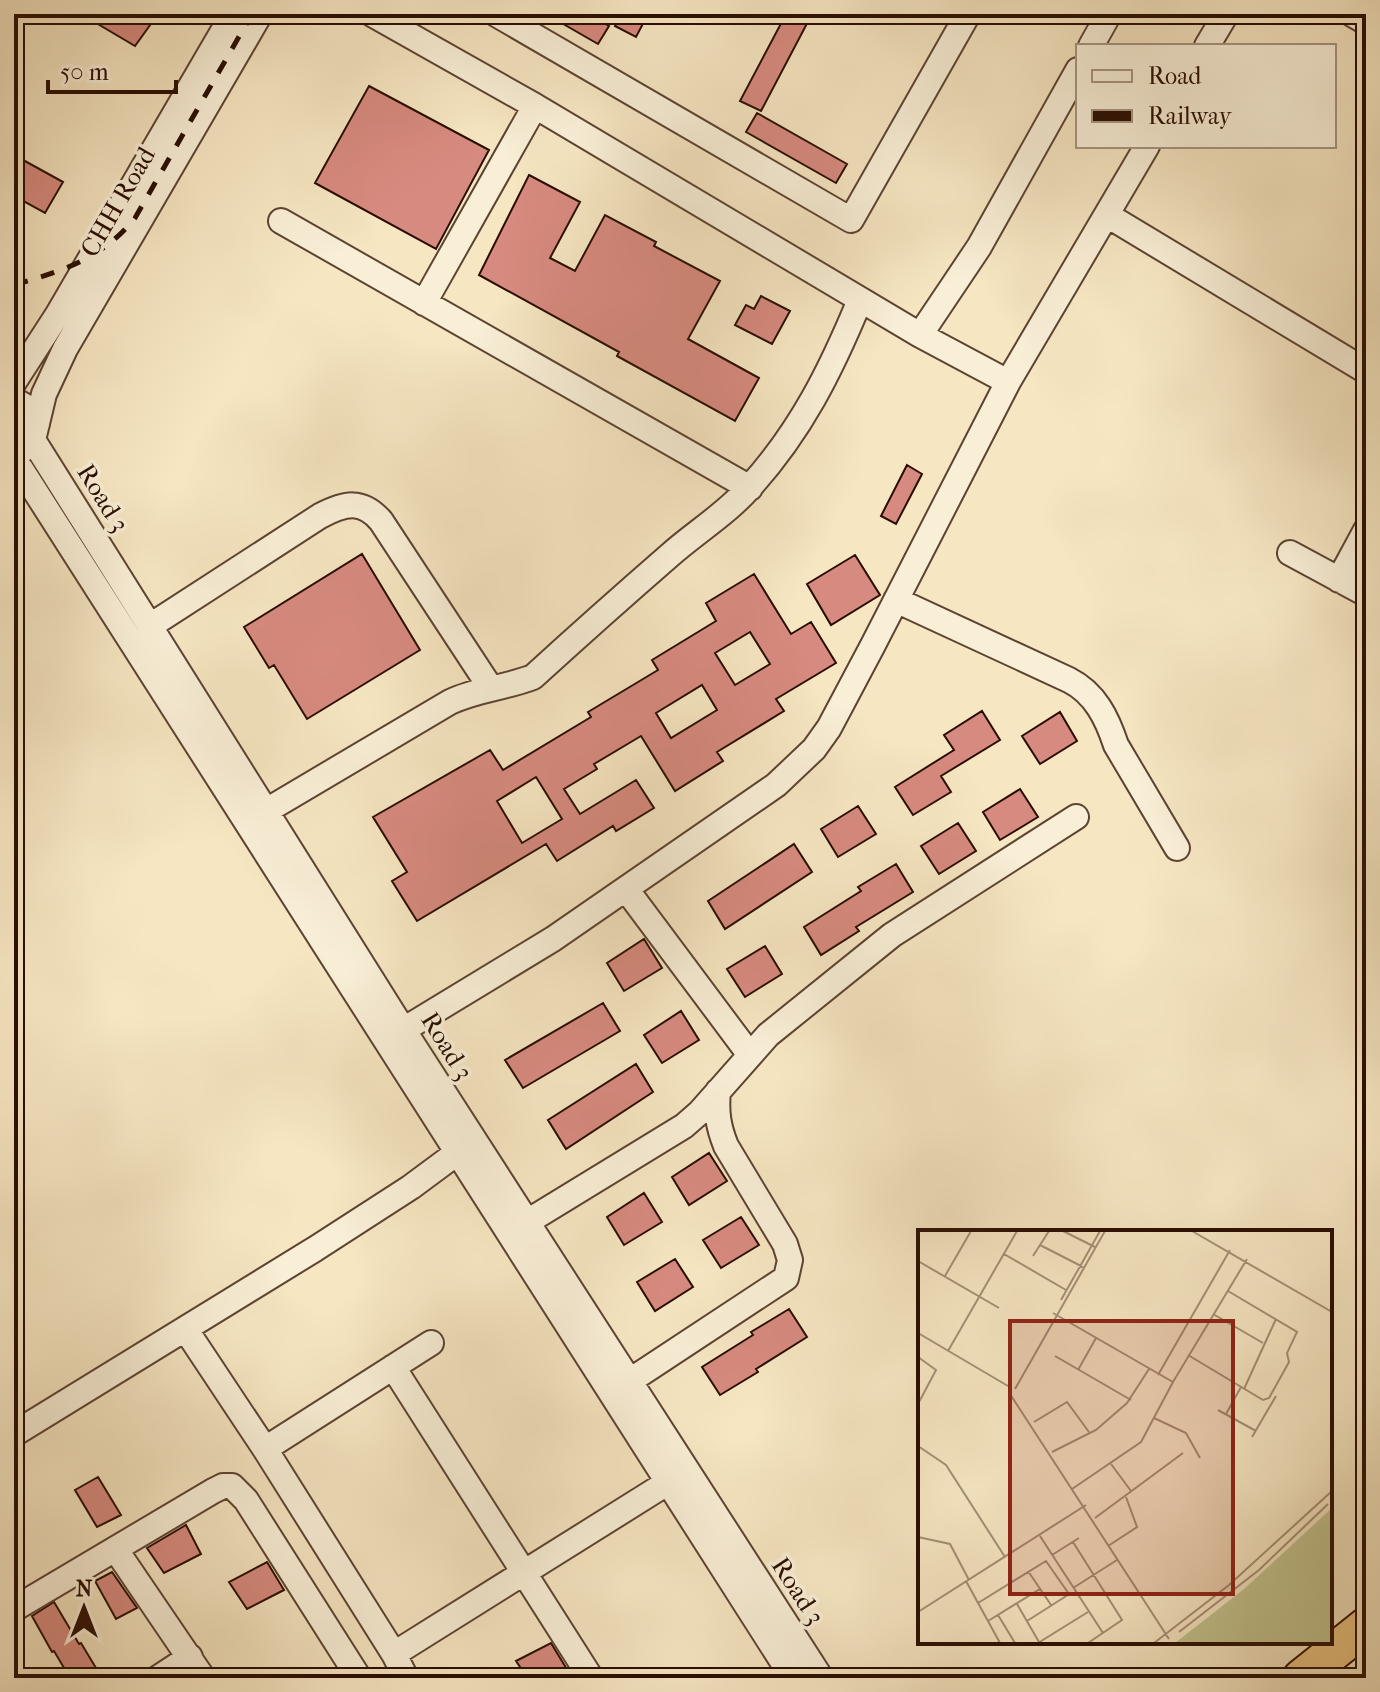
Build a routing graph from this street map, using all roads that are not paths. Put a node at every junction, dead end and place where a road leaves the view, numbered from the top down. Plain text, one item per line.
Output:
1 (233, 14) edge
2 (260, 14) edge
3 (372, 14) edge
4 (496, 14) edge
5 (968, 14) edge
6 (1109, 14) edge
7 (1226, 14) edge
8 (1352, 14) edge
9 (1366, 22) edge
10 (1092, 44) edge
11 (1208, 44) edge
12 (1076, 74) edge
13 (535, 106) junction
14 (1146, 148) edge
15 (1107, 215) junction
16 (281, 221) dead end
17 (860, 300) junction
18 (424, 303) junction
19 (920, 335) junction
20 (1366, 371) edge
21 (14, 382) edge
22 (1008, 382) junction
23 (14, 400) edge
24 (28, 439) edge
25 (14, 463) edge
26 (750, 488) junction
27 (1366, 530) edge
28 (1290, 553) dead end
29 (1339, 580) junction
30 (1366, 594) edge
31 (896, 600) junction
32 (150, 626) junction
33 (490, 687) junction
34 (266, 811) junction
35 (1076, 817) dead end
36 (1177, 848) dead end
37 (626, 889) junction
38 (394, 1036) junction
39 (750, 1055) junction
40 (718, 1091) junction
41 (465, 1146) junction
42 (527, 1222) junction
43 (186, 1330) junction
44 (431, 1343) dead end
45 (393, 1367) junction
46 (619, 1388) junction
47 (14, 1434) edge
48 (265, 1449) junction
49 (667, 1483) junction
50 (116, 1550) junction
51 (523, 1572) junction
52 (15, 1605) edge
53 (1366, 1626) edge
54 (190, 1657) junction
55 (397, 1670) edge
56 (158, 1678) edge
57 (203, 1678) edge
58 (359, 1678) edge
59 (591, 1678) edge
60 (793, 1678) edge
61 (821, 1678) edge
62 (1301, 1678) edge

1 - 21 street
2 - 24 street, CHH Road
3 - 13 street
4 - 5 street
6 - 10 street
7 - 11 street
8 - 9 street
12 - 19 street
13 - 17 street
13 - 18 street
14 - 15 street
15 - 20 street
15 - 22 street
16 - 18 street
17 - 19 street
17 - 26 street
18 - 26 street
19 - 22 street
22 - 31 street
23 - 24 street, Road 3
24 - 32 street, Road 3
25 - 38 street, Road 3
26 - 33 street
27 - 29 street
28 - 29 street
29 - 30 street
31 - 36 street
31 - 37 street
32 - 33 street
32 - 34 street, Road 3
33 - 34 street
34 - 38 street, Road 3
35 - 39 street
37 - 38 street
37 - 39 street
38 - 41 street, Road 3
39 - 40 street
40 - 42 street
40 - 46 street
41 - 42 street, Road 3
41 - 43 street
41 - 46 street, Road 3
42 - 46 street, Road 3
43 - 47 street
43 - 48 street
44 - 45 street
45 - 48 street
45 - 51 street
46 - 49 street, Road 3
46 - 61 street, Road 3
48 - 55 street
49 - 51 street
49 - 60 street, Road 3
50 - 52 street
50 - 54 street
50 - 58 street
51 - 55 street
51 - 59 street
53 - 62 highway
54 - 56 street
54 - 57 street

